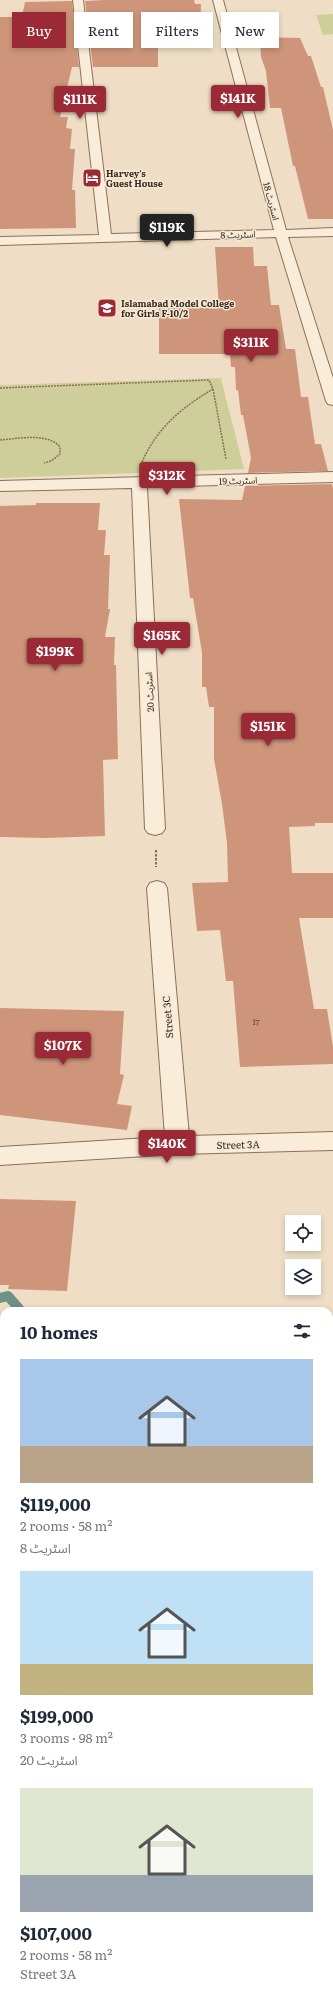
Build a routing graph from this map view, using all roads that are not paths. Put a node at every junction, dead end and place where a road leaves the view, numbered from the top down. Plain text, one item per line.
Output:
1 (78, 0) edge
2 (218, 0) edge
3 (333, 232) edge
4 (281, 233) junction
5 (105, 238) junction
6 (0, 241) edge
7 (333, 401) edge
8 (333, 476) edge
9 (139, 484) junction
10 (0, 486) edge
11 (156, 829) road end
12 (157, 888) road end
13 (333, 1142) edge
14 (178, 1145) junction
15 (0, 1156) edge

1 - 5 street
2 - 4 street, اسٹریٹ 18
3 - 4 street, اسٹریٹ 8
4 - 5 street, اسٹریٹ 8
4 - 7 street, اسٹریٹ 18
5 - 6 street, اسٹریٹ 8
8 - 9 street, اسٹریٹ 19
9 - 10 street, اسٹریٹ 19
9 - 11 street, اسٹریٹ 20
12 - 14 street, Street 3C
13 - 14 street, Street 3A
14 - 15 street, Street 3A

